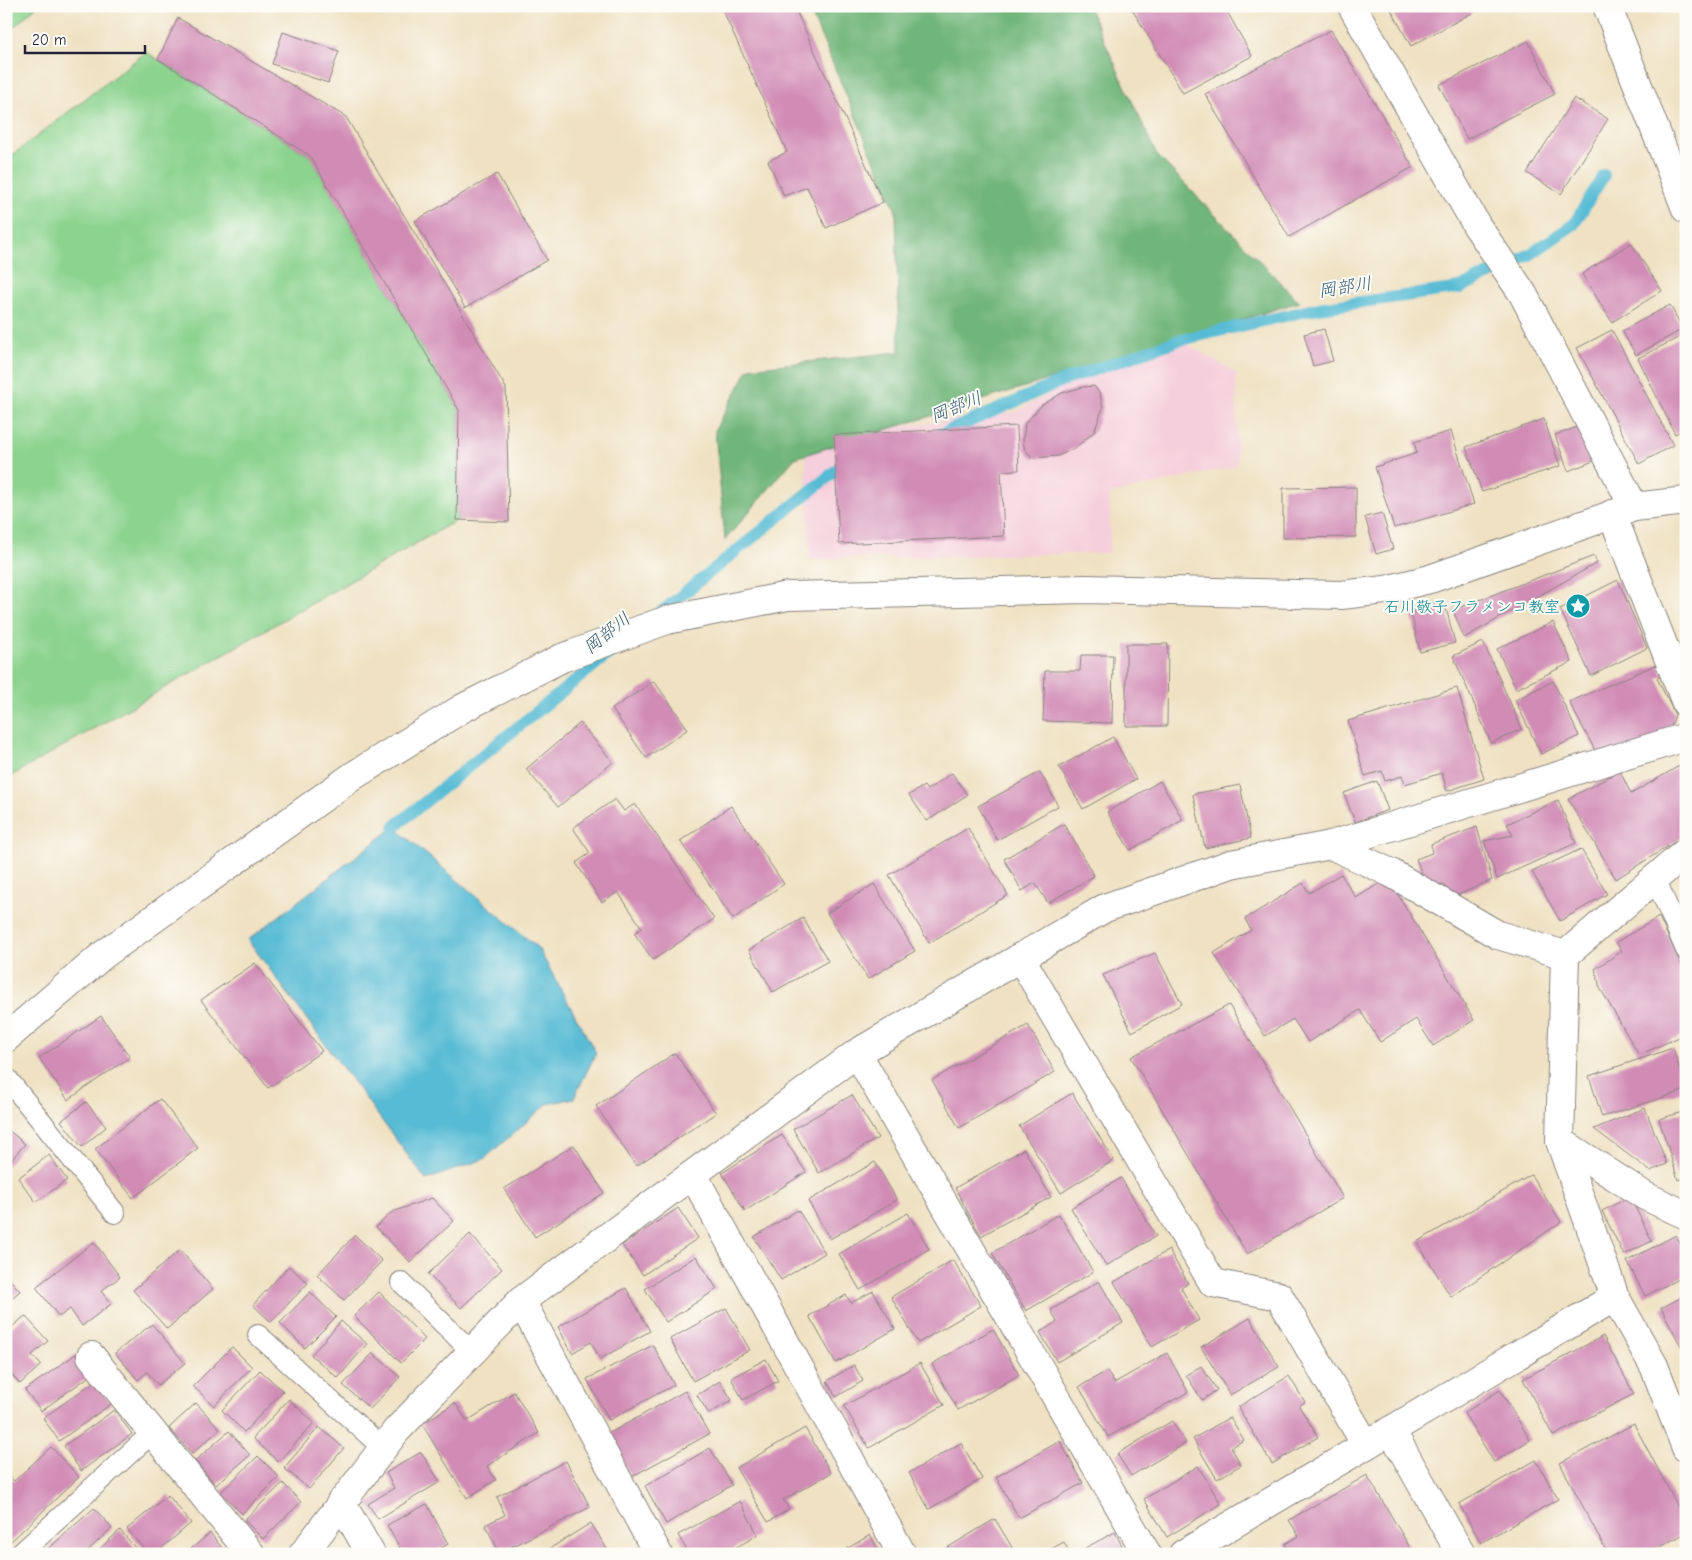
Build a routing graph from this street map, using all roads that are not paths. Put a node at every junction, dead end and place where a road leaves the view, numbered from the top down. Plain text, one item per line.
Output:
1 (1352, 6) edge
2 (1607, 6) edge
3 (1686, 209) edge
4 (1686, 501) edge
5 (1623, 510) junction
6 (1686, 703) edge
7 (1686, 737) edge
8 (1330, 845) junction
9 (1686, 852) edge
10 (1655, 878) junction
11 (1686, 950) edge
12 (1565, 955) junction
13 (1020, 957) junction
14 (6, 1038) edge
15 (857, 1053) junction
16 (6, 1077) edge
17 (1560, 1141) junction
18 (693, 1175) junction
19 (115, 1213) dead end
20 (1686, 1215) edge
21 (401, 1282) dead end
22 (1615, 1297) junction
23 (521, 1301) junction
24 (258, 1335) dead end
25 (472, 1352) junction
26 (92, 1356) dead end
27 (1391, 1430) junction
28 (153, 1432) junction
29 (1366, 1445) junction
30 (383, 1448) junction
31 (1686, 1448) edge
32 (341, 1502) junction
33 (20, 1554) edge
34 (250, 1554) edge
35 (303, 1554) edge
36 (371, 1554) edge
37 (658, 1554) edge
38 (902, 1554) edge
39 (1147, 1554) edge
40 (1183, 1554) edge
41 (1461, 1554) edge

1 - 5 street
2 - 3 street
4 - 5 street
5 - 6 street
5 - 14 street
7 - 8 street
8 - 12 street
8 - 13 street
9 - 10 street
10 - 11 lane
10 - 12 street
12 - 17 street
13 - 15 street
13 - 29 street
15 - 18 street
15 - 39 street
16 - 19 lane
17 - 20 street
17 - 22 street
18 - 23 street
18 - 38 street
21 - 25 lane
22 - 27 street
22 - 31 street
23 - 25 street
23 - 37 street
24 - 30 lane
25 - 30 street
26 - 28 street
27 - 29 street
27 - 41 street
28 - 33 lane
28 - 34 street
29 - 40 street
30 - 32 street
32 - 35 street
32 - 36 street

